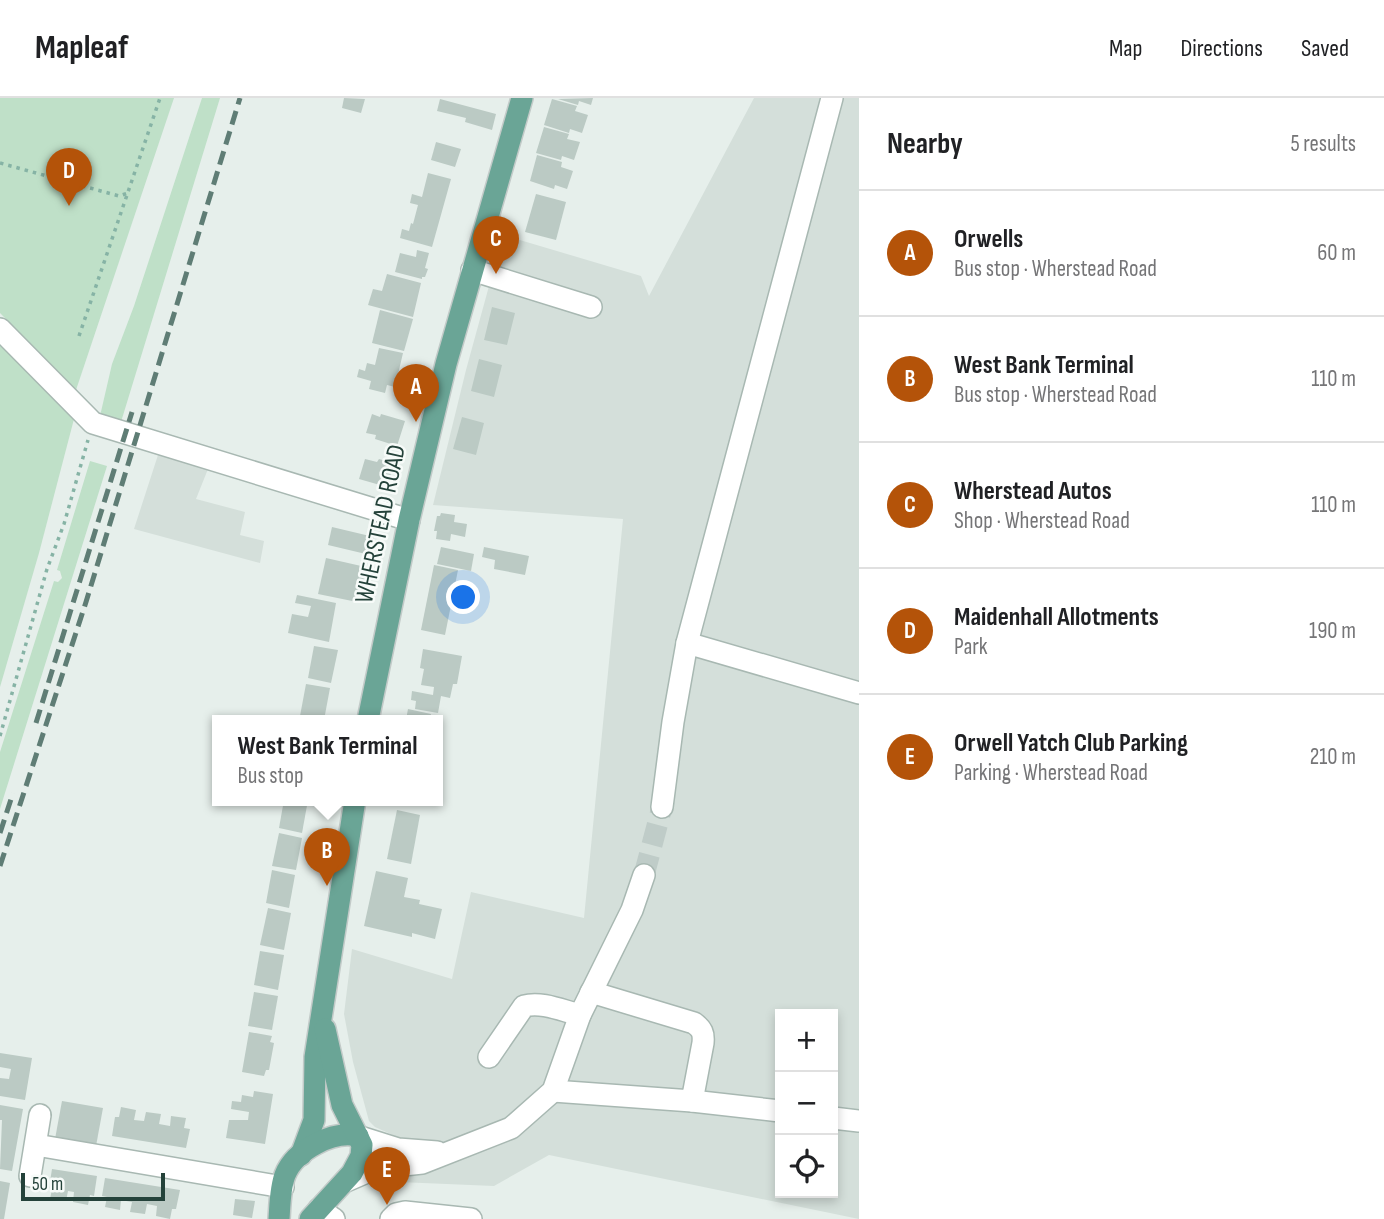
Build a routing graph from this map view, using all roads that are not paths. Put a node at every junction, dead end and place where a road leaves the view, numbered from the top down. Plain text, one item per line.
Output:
1 (522, 98) edge
2 (832, 98) edge
3 (472, 270) junction
4 (591, 307) dead end
5 (0, 330) edge
6 (409, 520) junction
7 (687, 643) junction
8 (859, 693) edge
9 (369, 715) edge
10 (354, 806) edge
11 (662, 807) tunnel mouth
12 (644, 876) tunnel mouth
13 (591, 992) junction
14 (323, 1002) junction
15 (580, 1015) junction
16 (489, 1057) dead end
17 (553, 1091) junction
18 (692, 1101) junction
19 (775, 1110) edge
20 (40, 1115) dead end
21 (838, 1119) edge
22 (859, 1121) edge
23 (359, 1137) junction
24 (36, 1144) junction
25 (447, 1153) junction
26 (301, 1156) junction
27 (30, 1176) dead end
28 (346, 1181) junction
29 (283, 1186) junction
30 (321, 1216) edge
31 (279, 1219) edge
32 (391, 1219) edge
33 (471, 1219) edge

1 - 3 main road, WHERSTEAD ROAD
2 - 7 street
3 - 4 street
3 - 6 main road, WHERSTEAD ROAD
5 - 6 street
6 - 9 main road, WHERSTEAD ROAD
7 - 8 street
7 - 11 street
10 - 14 main road
12 - 13 street
13 - 15 street
13 - 18 street
14 - 23 main road
14 - 26 main road
15 - 16 street
15 - 17 street
17 - 18 street
17 - 25 street
18 - 19 street
20 - 24 street
21 - 22 street
23 - 25 street
23 - 26 main road
23 - 28 main road
24 - 27 street
24 - 29 street
25 - 28 street
26 - 29 main road
28 - 30 main road
29 - 31 main road
32 - 33 street

